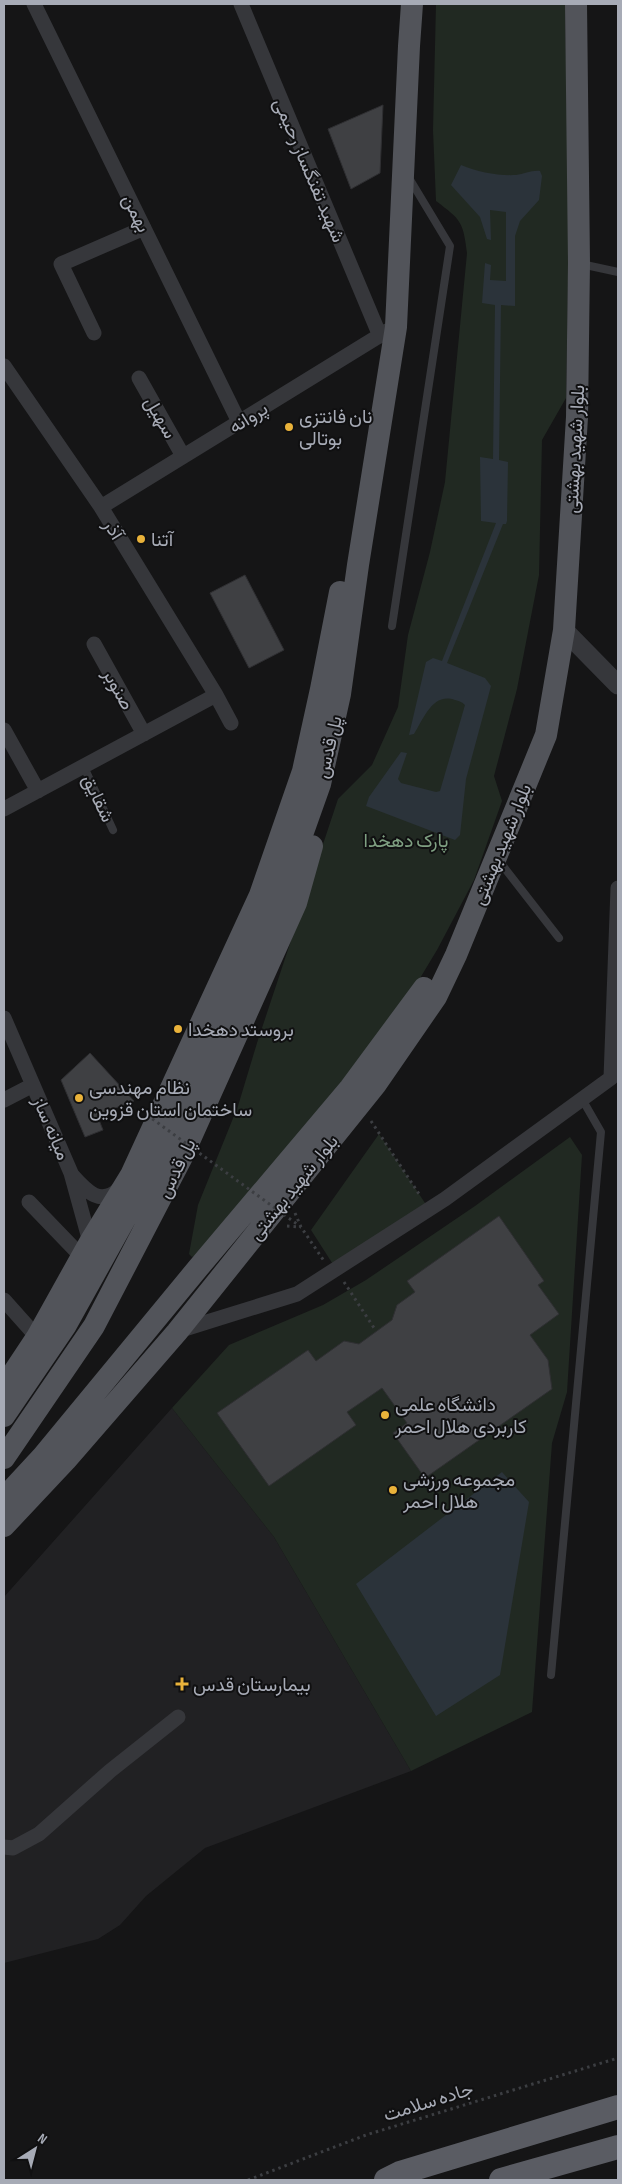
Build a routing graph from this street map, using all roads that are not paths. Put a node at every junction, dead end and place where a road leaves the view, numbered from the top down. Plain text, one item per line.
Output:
1 (34, 4) edge
2 (241, 4) edge
3 (412, 4) edge
4 (576, 4) edge
5 (403, 167) junction
6 (144, 228) junction
7 (579, 263) junction
8 (618, 272) edge
9 (388, 331) junction
10 (94, 333) dead end
11 (4, 366) edge
12 (139, 378) dead end
13 (240, 422) junction
14 (184, 456) junction
15 (101, 506) junction
16 (362, 543) junction
17 (392, 626) dead end
18 (564, 630) junction
19 (94, 644) dead end
20 (618, 685) edge
21 (216, 695) junction
22 (231, 723) dead end
23 (4, 730) edge
24 (144, 734) junction
25 (84, 767) junction
26 (38, 791) junction
27 (314, 800) junction
28 (4, 809) edge
29 (114, 830) dead end
30 (496, 857) junction
31 (618, 888) edge
32 (559, 938) dead end
33 (456, 955) junction
34 (4, 1018) edge
35 (33, 1085) junction
36 (582, 1099) junction
37 (4, 1100) edge
38 (71, 1173) junction
39 (130, 1175) junction
40 (29, 1202) dead end
41 (86, 1250) junction
42 (4, 1300) edge
43 (177, 1332) junction
44 (37, 1337) junction
45 (4, 1386) edge
46 (4, 1416) edge
47 (4, 1458) edge
48 (4, 1498) edge
49 (4, 1526) edge
50 (551, 1675) dead end
51 (178, 1717) dead end
52 (4, 1846) edge
53 (618, 2107) edge
54 (618, 2147) edge
55 (393, 2177) edge
56 (374, 2180) edge
57 (501, 2180) edge

1 - 6 street, بهمن
2 - 9 street, شهید تفنگساز رحیمی
3 - 5 main road
4 - 7 main road, بلوار شهید بهشتی
5 - 9 main road
5 - 17 lane
6 - 10 street
6 - 13 street, بهمن
7 - 8 lane
7 - 18 main road, بلوار شهید بهشتی
9 - 13 street, پروانه
9 - 16 main road
11 - 15 street, آذر
12 - 14 street, سهیل
13 - 14 street, پروانه
14 - 15 street, پروانه
15 - 21 street, آذر
16 - 27 main road, پل قدس
16 - 39 main road
18 - 20 street
18 - 30 main road, بلوار شهید بهشتی
19 - 24 street, صنوبر
21 - 22 street, آذر
21 - 24 street
23 - 26 street
24 - 25 street
25 - 26 street
25 - 29 lane, شقایق
26 - 28 street
27 - 46 main road, پل قدس
27 - 47 main road, پل قدس
30 - 32 lane
30 - 33 main road, بلوار شهید بهشتی
31 - 36 street
33 - 43 main road, بلوار شهید بهشتی
33 - 48 main road
34 - 35 street, میانه ساز
35 - 37 street
35 - 38 street, میانه ساز
36 - 43 street
36 - 50 lane
38 - 39 street
38 - 41 street, میانه ساز
39 - 41 main road
40 - 41 street
41 - 44 main road
42 - 44 street
43 - 49 main road, بلوار شهید بهشتی
44 - 45 main road
51 - 52 street
53 - 55 highway
54 - 57 highway
55 - 56 highway

